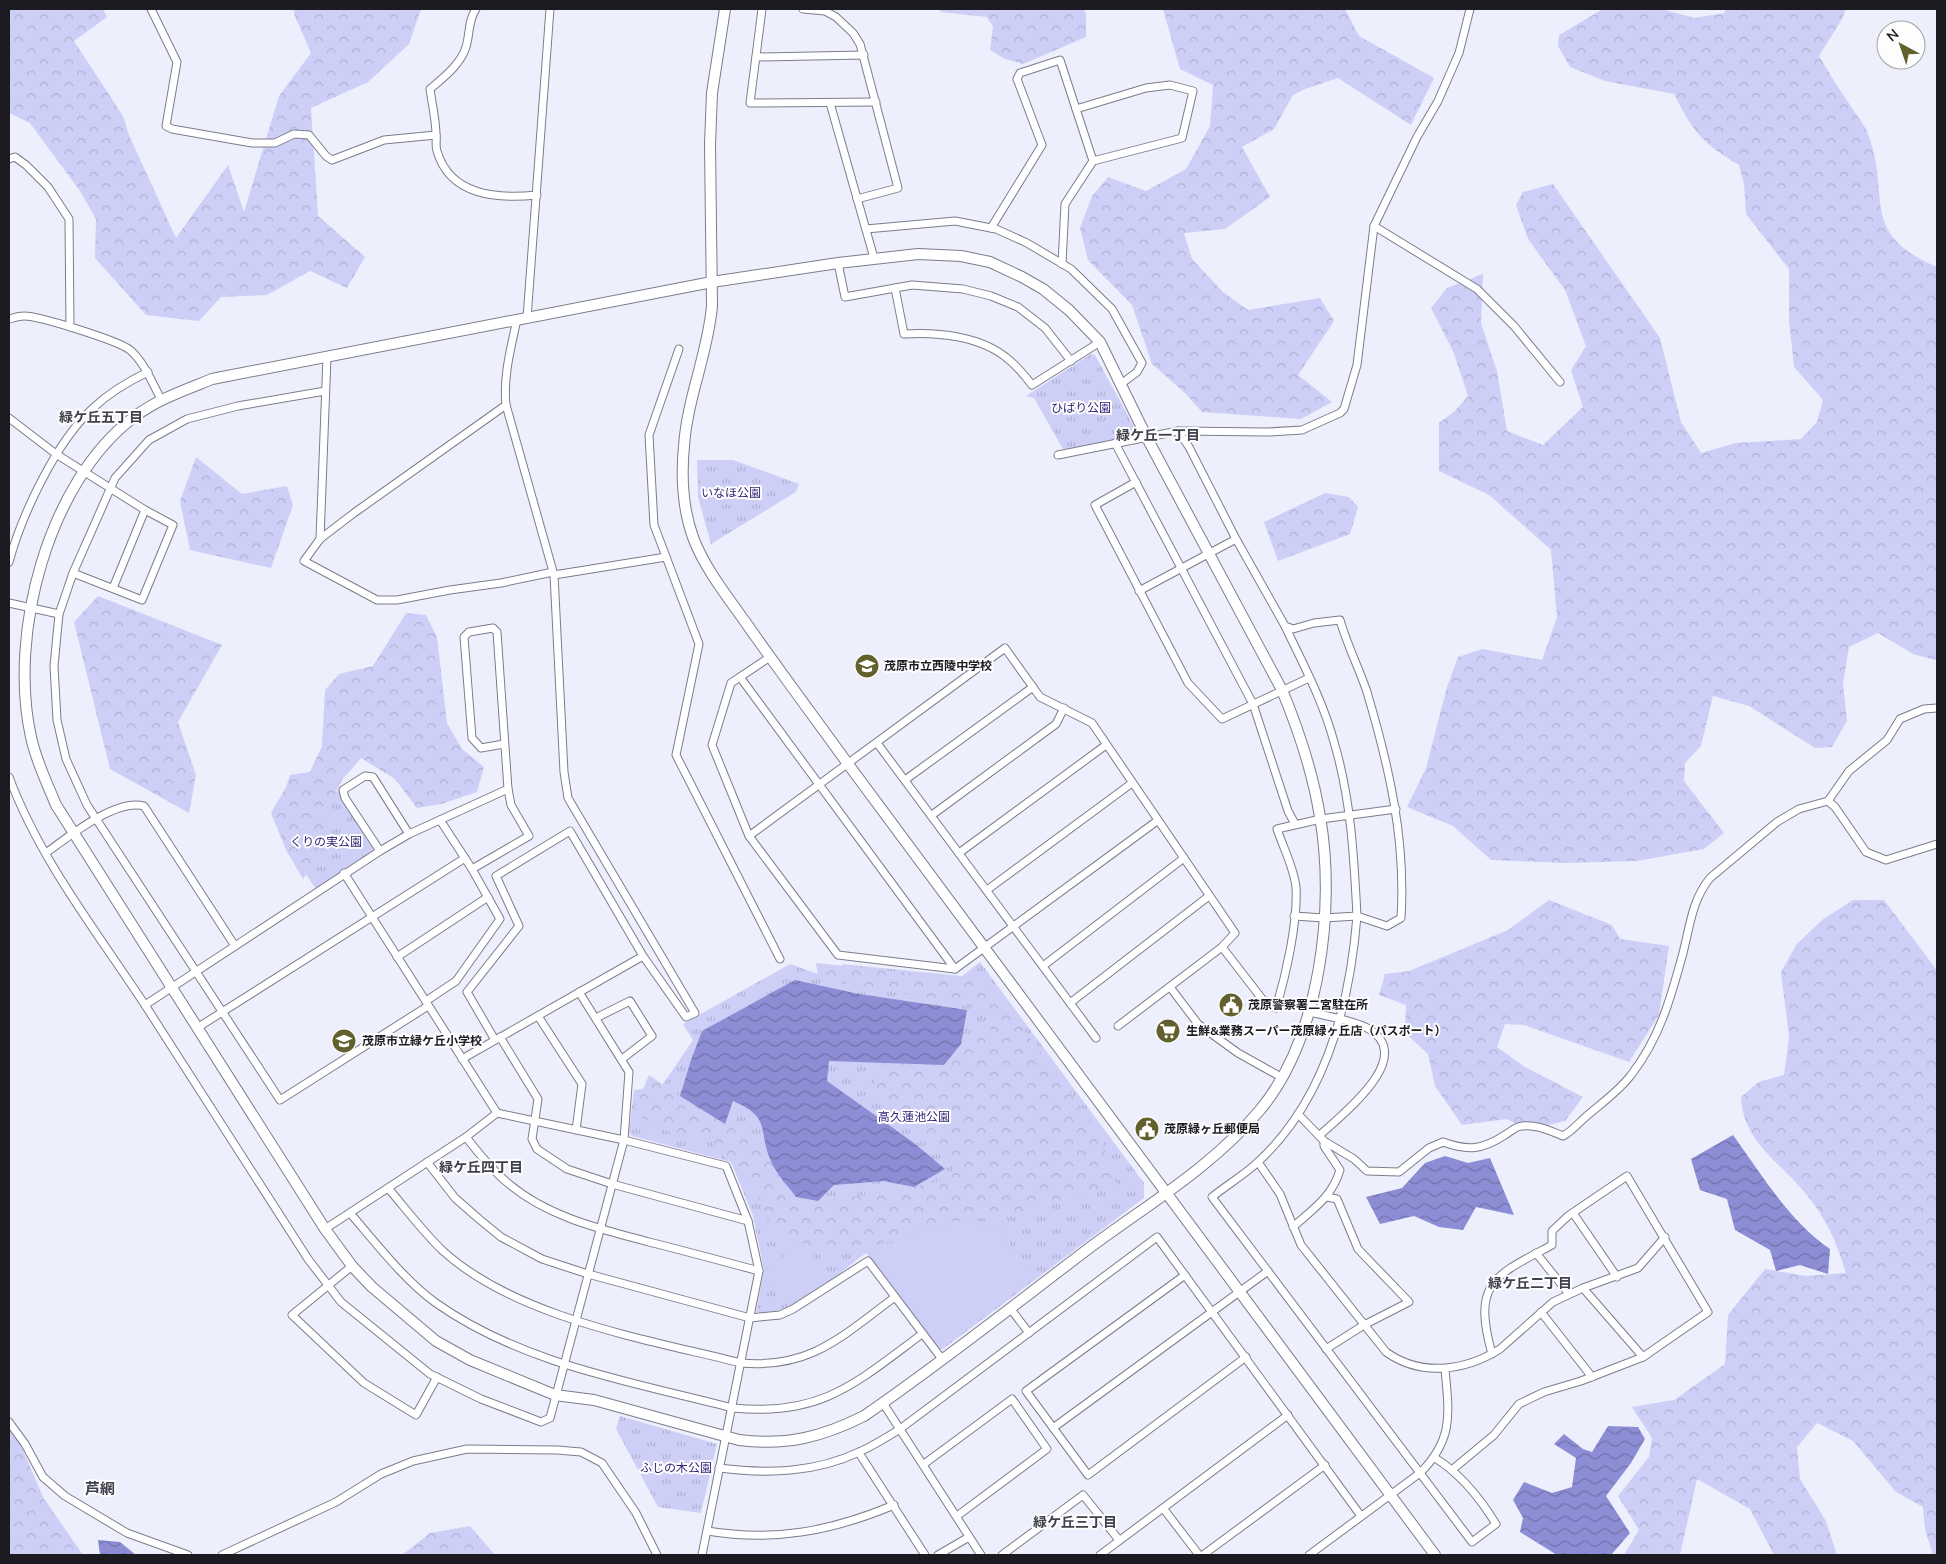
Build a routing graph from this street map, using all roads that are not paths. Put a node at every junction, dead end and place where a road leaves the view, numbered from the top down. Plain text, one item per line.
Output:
1 (151, 9) edge
2 (476, 9) edge
3 (550, 9) edge
4 (726, 9) edge
5 (762, 9) edge
6 (803, 9) edge
7 (1470, 9) edge
8 (864, 55) junction
9 (756, 57) junction
10 (876, 102) junction
11 (830, 103) junction
12 (1076, 109) junction
13 (436, 135) junction
14 (9, 159) edge
15 (1092, 161) junction
16 (537, 195) junction
17 (857, 199) junction
18 (1374, 226) junction
19 (991, 228) junction
20 (866, 229) junction
21 (874, 258) junction
22 (838, 263) junction
23 (1062, 264) junction
24 (712, 282) junction
25 (895, 288) junction
26 (522, 318) junction
27 (9, 319) edge
28 (70, 327) junction
29 (1100, 342) junction
30 (679, 349) dead end
31 (327, 357) junction
32 (1070, 361) junction
33 (148, 372) junction
34 (1560, 382) dead end
35 (1121, 384) junction
36 (325, 391) junction
37 (161, 399) junction
38 (506, 405) junction
39 (9, 418) edge
40 (1178, 431) junction
41 (1148, 438) junction
42 (1115, 443) junction
43 (56, 454) junction
44 (1058, 454) dead end
45 (83, 470) junction
46 (1136, 482) junction
47 (110, 487) junction
48 (146, 510) junction
49 (320, 539) junction
50 (1236, 539) junction
51 (1209, 554) junction
52 (666, 557) junction
53 (9, 562) edge
54 (1182, 569) junction
55 (73, 572) junction
56 (553, 573) junction
57 (113, 588) junction
58 (1139, 591) junction
59 (9, 603) edge
60 (30, 608) junction
61 (59, 614) junction
62 (1285, 626) junction
63 (770, 657) junction
64 (740, 677) junction
65 (1310, 678) junction
66 (1033, 687) junction
67 (1282, 690) junction
68 (1253, 704) junction
69 (1064, 708) junction
70 (1937, 708) edge
71 (878, 743) junction
72 (504, 744) junction
73 (1106, 744) junction
74 (848, 764) junction
75 (9, 777) edge
76 (905, 780) junction
77 (1132, 783) junction
78 (819, 784) junction
79 (508, 789) junction
80 (1828, 801) junction
81 (1396, 809) junction
82 (932, 815) junction
83 (1350, 816) junction
84 (95, 818) junction
85 (1321, 819) junction
86 (440, 820) junction
87 (1157, 821) junction
88 (1295, 824) junction
89 (72, 834) junction
90 (409, 834) junction
91 (749, 836) junction
92 (1937, 844) edge
93 (380, 852) junction
94 (958, 852) junction
95 (46, 853) junction
96 (465, 858) junction
97 (1184, 858) junction
98 (472, 869) junction
99 (344, 873) junction
100 (987, 890) junction
101 (1209, 896) junction
102 (488, 897) junction
103 (1294, 916) junction
104 (1357, 916) junction
105 (372, 917) junction
106 (1324, 918) junction
107 (1012, 927) junction
108 (236, 946) junction
109 (1222, 947) junction
110 (984, 948) junction
111 (643, 956) junction
112 (397, 957) junction
113 (780, 959) dead end
114 (1042, 966) junction
115 (955, 969) junction
116 (196, 973) junction
117 (1170, 986) junction
118 (173, 988) junction
119 (579, 992) junction
120 (427, 1003) junction
121 (1070, 1004) junction
122 (145, 1005) junction
123 (222, 1012) junction
124 (1310, 1012) junction
125 (538, 1016) junction
126 (596, 1018) junction
127 (1339, 1020) junction
128 (1118, 1026) dead end
129 (197, 1028) junction
130 (1096, 1038) dead end
131 (498, 1039) junction
132 (462, 1059) junction
133 (622, 1060) junction
134 (1281, 1077) junction
135 (496, 1113) junction
136 (1298, 1114) junction
137 (534, 1122) junction
138 (576, 1130) junction
139 (466, 1136) junction
140 (1322, 1139) junction
141 (624, 1140) junction
142 (427, 1162) junction
143 (1258, 1162) junction
144 (612, 1184) junction
145 (388, 1188) junction
146 (1165, 1192) junction
147 (1327, 1197) junction
148 (350, 1213) junction
149 (1572, 1213) junction
150 (748, 1221) junction
151 (1292, 1227) junction
152 (324, 1229) junction
153 (600, 1229) junction
154 (1666, 1238) junction
155 (1536, 1254) junction
156 (352, 1266) junction
157 (1268, 1270) junction
158 (759, 1271) junction
159 (588, 1274) junction
160 (1185, 1276) junction
161 (1617, 1277) junction
162 (328, 1285) junction
163 (1584, 1288) junction
164 (1239, 1291) junction
165 (1570, 1294) junction
166 (895, 1297) junction
167 (1010, 1308) junction
168 (1212, 1312) junction
169 (1541, 1312) junction
170 (750, 1318) junction
171 (575, 1320) junction
172 (1364, 1325) junction
173 (1029, 1333) junction
174 (922, 1334) junction
175 (1326, 1349) junction
176 (1492, 1354) junction
177 (1246, 1357) junction
178 (1643, 1358) junction
179 (942, 1359) junction
180 (564, 1364) junction
181 (741, 1364) junction
182 (1445, 1369) junction
183 (437, 1377) junction
184 (1592, 1377) junction
185 (555, 1395) junction
186 (883, 1403) junction
187 (733, 1408) junction
188 (1288, 1415) junction
189 (9, 1422) edge
190 (1053, 1428) junction
191 (900, 1429) junction
192 (726, 1438) junction
193 (859, 1453) junction
194 (1435, 1458) junction
195 (924, 1464) junction
196 (1325, 1465) junction
197 (719, 1468) junction
198 (1453, 1469) junction
199 (1420, 1473) junction
200 (1391, 1494) junction
201 (894, 1505) junction
202 (1163, 1508) junction
203 (957, 1516) junction
204 (1362, 1516) junction
205 (707, 1531) junction
206 (969, 1537) junction
207 (1119, 1540) junction
208 (188, 1555) edge
209 (222, 1555) edge
210 (657, 1555) edge
211 (702, 1555) edge
212 (925, 1555) edge
213 (938, 1555) edge
214 (981, 1555) edge
215 (1002, 1555) edge
216 (1100, 1555) edge
217 (1199, 1555) edge
218 (1203, 1555) edge
219 (1309, 1555) edge
220 (1435, 1555) edge

1 - 13 street
2 - 13 street
3 - 16 street
4 - 24 street
5 - 9 street
6 - 8 street
7 - 18 street
8 - 9 street
8 - 10 street
9 - 11 street
10 - 11 street
10 - 17 street
11 - 17 street
12 - 15 street
12 - 15 street
12 - 19 street
13 - 16 street
14 - 28 street
15 - 23 street
16 - 26 street
17 - 20 street
18 - 34 street
18 - 40 street
19 - 20 street
19 - 23 street
20 - 21 street
21 - 22 street
21 - 29 street
22 - 24 street
22 - 25 street
23 - 35 street
24 - 26 street
24 - 63 street
25 - 32 street
25 - 32 street
26 - 31 street
26 - 38 street
27 - 28 street
28 - 33 street
29 - 32 street
29 - 35 street
30 - 52 street
31 - 36 street
31 - 37 street
33 - 37 street
33 - 43 street
35 - 41 street
36 - 47 street
36 - 49 street
37 - 45 street
38 - 49 street
38 - 56 street
39 - 43 street
40 - 41 street
40 - 50 street
41 - 42 street
41 - 51 street
42 - 44 street
42 - 46 street
43 - 45 street
43 - 53 street
45 - 47 street
45 - 60 street
46 - 54 street
46 - 58 street
47 - 48 street
47 - 55 street
48 - 57 street
48 - 57 street
49 - 56 street
50 - 51 street
50 - 62 street
51 - 54 street
51 - 67 street
52 - 56 street
52 - 113 street
54 - 58 street
54 - 68 street
55 - 57 street
55 - 61 street
56 - 111 street
58 - 68 street
59 - 60 street
60 - 61 street
60 - 89 street
61 - 84 street
62 - 65 street
62 - 81 street
63 - 64 street
63 - 74 street
64 - 78 street
64 - 91 street
65 - 67 street
65 - 83 street
66 - 69 street
66 - 71 street
66 - 76 street
67 - 68 street
67 - 85 street
68 - 88 street
69 - 73 street
69 - 82 street
70 - 80 street
71 - 74 street
71 - 76 street
72 - 72 street
72 - 79 street
73 - 77 street
73 - 94 street
74 - 78 street
74 - 110 street
75 - 95 street
76 - 82 street
77 - 87 street
77 - 100 street
78 - 91 street
78 - 115 street
79 - 86 street
79 - 98 street
80 - 92 street
80 - 140 street
81 - 83 street
81 - 104 street
82 - 94 street
83 - 85 street
83 - 104 street
84 - 89 street
84 - 108 street
84 - 116 street
85 - 88 street
85 - 106 street
86 - 90 street
86 - 96 street
87 - 97 street
87 - 107 street
88 - 103 street
89 - 95 street
89 - 118 street
90 - 93 street
90 - 93 street
91 - 115 street
93 - 99 street
94 - 100 street
95 - 122 street
96 - 98 street
96 - 105 street
97 - 101 street
97 - 114 street
98 - 102 street
99 - 105 street
99 - 108 street
100 - 107 street
101 - 109 street
101 - 121 street
102 - 112 street
102 - 120 street
103 - 106 street
103 - 109 street
104 - 106 street
104 - 127 street
105 - 112 street
105 - 123 street
106 - 124 street
107 - 110 street
107 - 114 street
108 - 116 street
109 - 117 street
110 - 115 street
110 - 146 street
111 - 119 street
111 - 131 street
112 - 120 street
114 - 121 street
116 - 118 street
116 - 123 street
117 - 128 street
117 - 134 street
118 - 122 street
118 - 129 street
119 - 125 street
119 - 126 street
120 - 123 street
120 - 132 street
121 - 130 street
122 - 162 street
123 - 129 street
124 - 127 street
124 - 134 street
125 - 131 street
125 - 138 street
126 - 133 street
126 - 133 street
127 - 136 street
127 - 140 street
129 - 152 street
131 - 132 street
131 - 137 street
132 - 135 street
133 - 141 street
134 - 146 street
135 - 137 street
135 - 139 street
136 - 140 street
136 - 143 street
137 - 138 street
137 - 144 street
138 - 141 street
139 - 142 street
139 - 153 street
140 - 147 street
141 - 144 street
141 - 150 street
142 - 145 street
142 - 159 street
143 - 151 street
143 - 157 street
144 - 150 street
144 - 153 street
145 - 148 street
145 - 171 street
146 - 164 street
146 - 167 street
147 - 151 street
147 - 172 street
148 - 152 street
148 - 180 street
149 - 154 street
149 - 155 street
149 - 161 street
150 - 158 street
151 - 172 street
152 - 156 street
153 - 158 street
153 - 159 street
154 - 161 street
154 - 178 street
155 - 165 street
155 - 176 street
156 - 162 street
156 - 185 street
157 - 164 street
157 - 175 street
158 - 170 street
159 - 170 street
159 - 171 street
160 - 168 street
160 - 173 street
160 - 190 street
161 - 163 street
162 - 183 street
162 - 183 street
163 - 165 street
163 - 178 street
164 - 168 street
164 - 200 street
165 - 169 street
166 - 170 street
166 - 174 street
166 - 181 street
167 - 173 street
167 - 179 street
168 - 177 street
168 - 190 street
169 - 176 street
169 - 184 street
170 - 181 street
171 - 180 street
171 - 181 street
172 - 175 street
172 - 182 street
173 - 191 street
174 - 179 street
174 - 187 street
175 - 199 street
176 - 182 street
177 - 188 street
177 - 190 street
178 - 184 street
179 - 186 street
180 - 185 street
180 - 187 street
181 - 187 street
182 - 194 street
183 - 185 street
184 - 198 street
185 - 192 street
186 - 191 street
186 - 192 street
187 - 192 street
188 - 196 street
188 - 202 street
189 - 208 street
191 - 193 street
191 - 195 street
192 - 197 street
193 - 197 street
193 - 201 street
194 - 198 street
194 - 199 street
195 - 203 street
195 - 203 street
196 - 204 street
196 - 218 street
197 - 205 street
198 - 199 street
199 - 200 street
200 - 204 street
200 - 220 street
201 - 205 street
201 - 212 street
202 - 207 street
202 - 217 street
203 - 206 street
204 - 219 street
205 - 211 street
206 - 213 street
206 - 214 street
207 - 215 street
207 - 216 street
209 - 210 street

